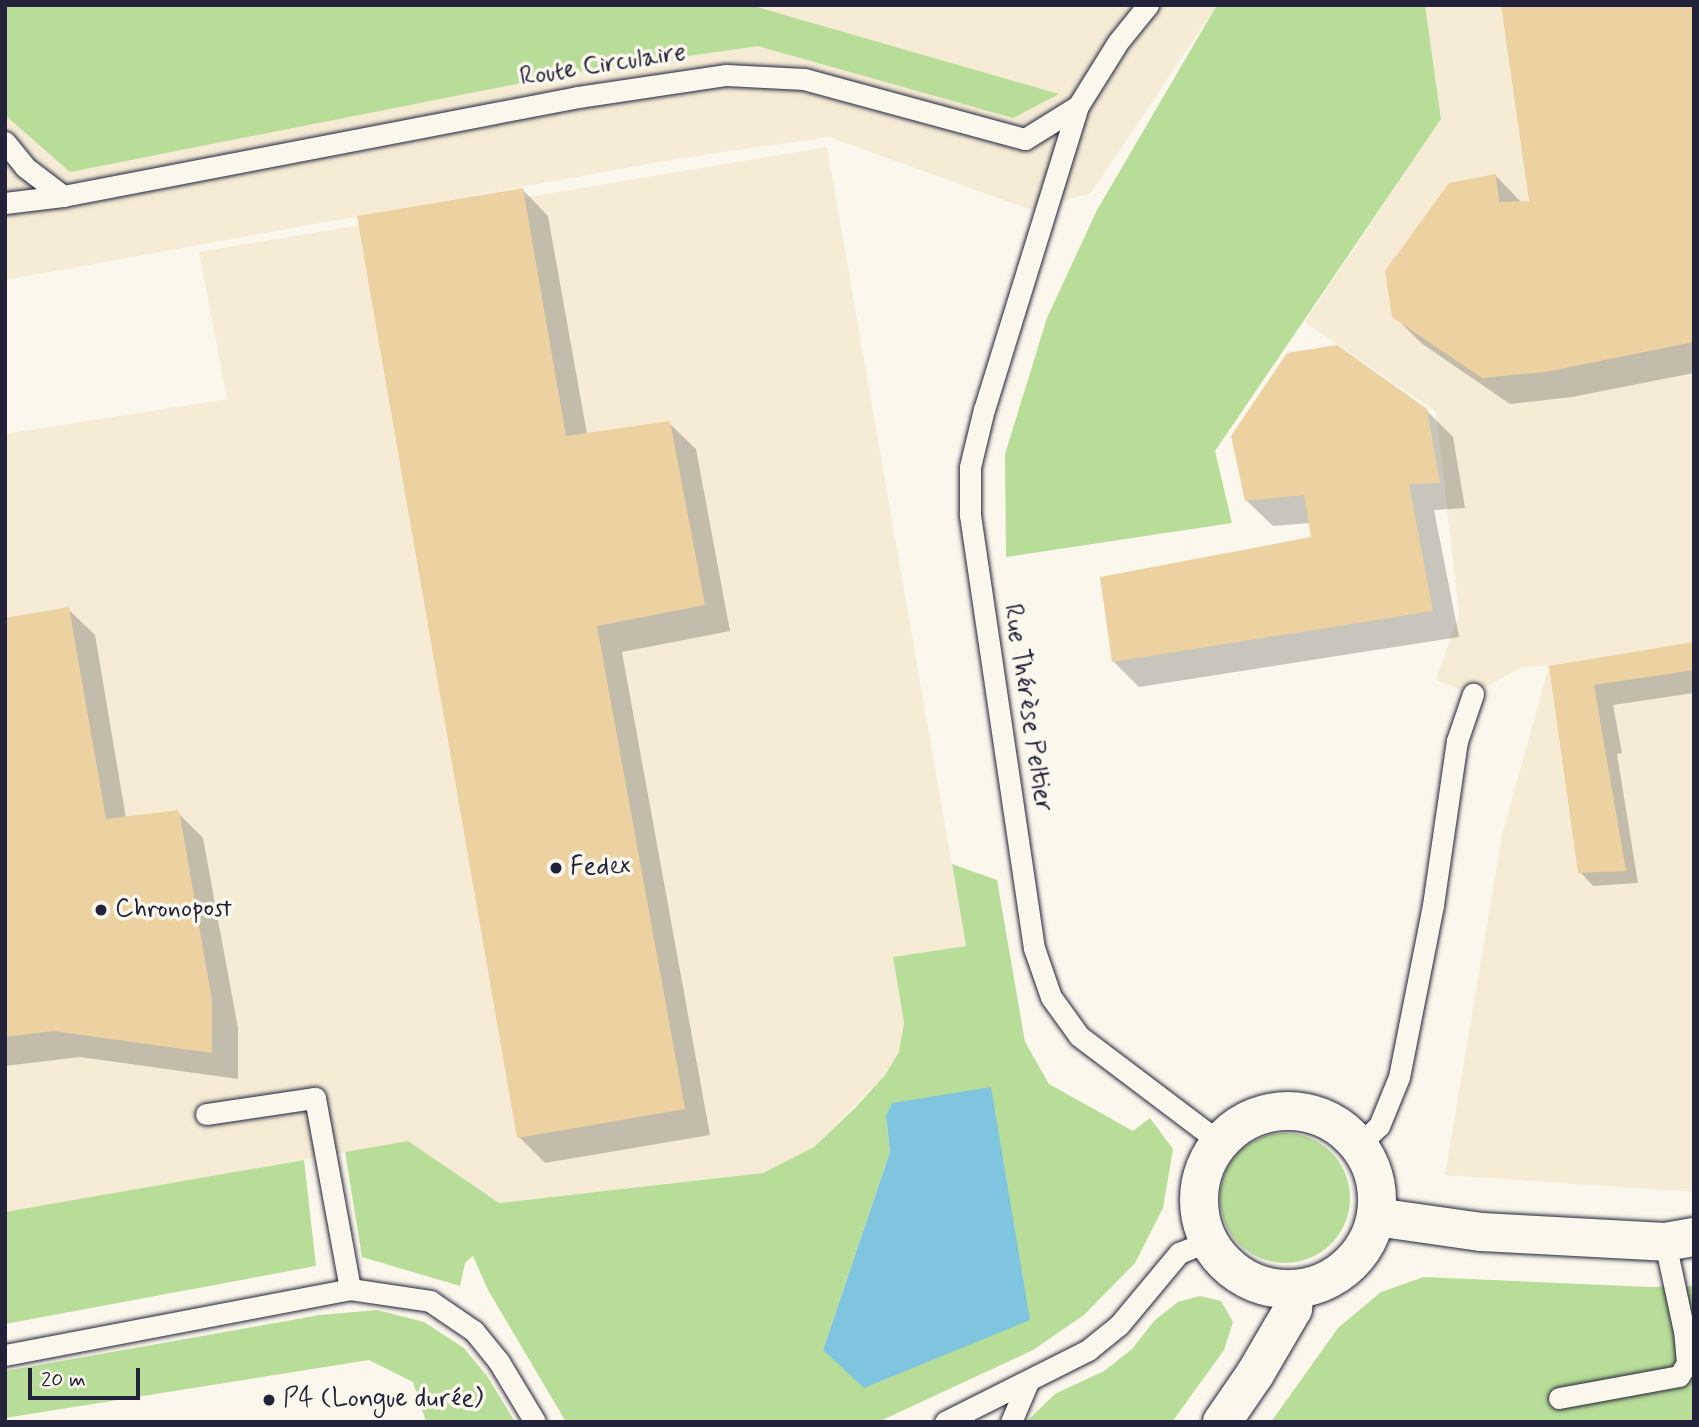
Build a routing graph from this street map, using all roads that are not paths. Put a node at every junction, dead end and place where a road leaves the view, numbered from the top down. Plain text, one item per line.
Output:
1 (1148, 5) edge
2 (1078, 106) junction
3 (5, 142) edge
4 (63, 196) junction
5 (5, 203) edge
6 (1473, 694) dead end
7 (206, 1114) dead end
8 (1219, 1142) junction
9 (1359, 1145) junction
10 (1376, 1217) junction
11 (1679, 1239) edge
12 (1208, 1241) junction
13 (350, 1289) junction
14 (1295, 1289) junction
15 (5, 1355) edge
16 (1028, 1382) junction
17 (1559, 1398) dead end
18 (535, 1422) edge
19 (946, 1422) edge
20 (1011, 1422) edge
21 (1222, 1422) edge

1 - 2 lane, Route Circulaire
2 - 4 lane, Route Circulaire
2 - 8 lane, Rue Thérèse Peltier
3 - 4 lane
4 - 5 lane, Route Circulaire
6 - 9 lane
7 - 13 lane
8 - 9 street
8 - 12 street
9 - 10 street
10 - 11 street
10 - 14 street
11 - 17 lane
12 - 14 street
12 - 16 lane
13 - 15 lane
13 - 18 lane
14 - 21 street
16 - 19 lane
16 - 20 lane

